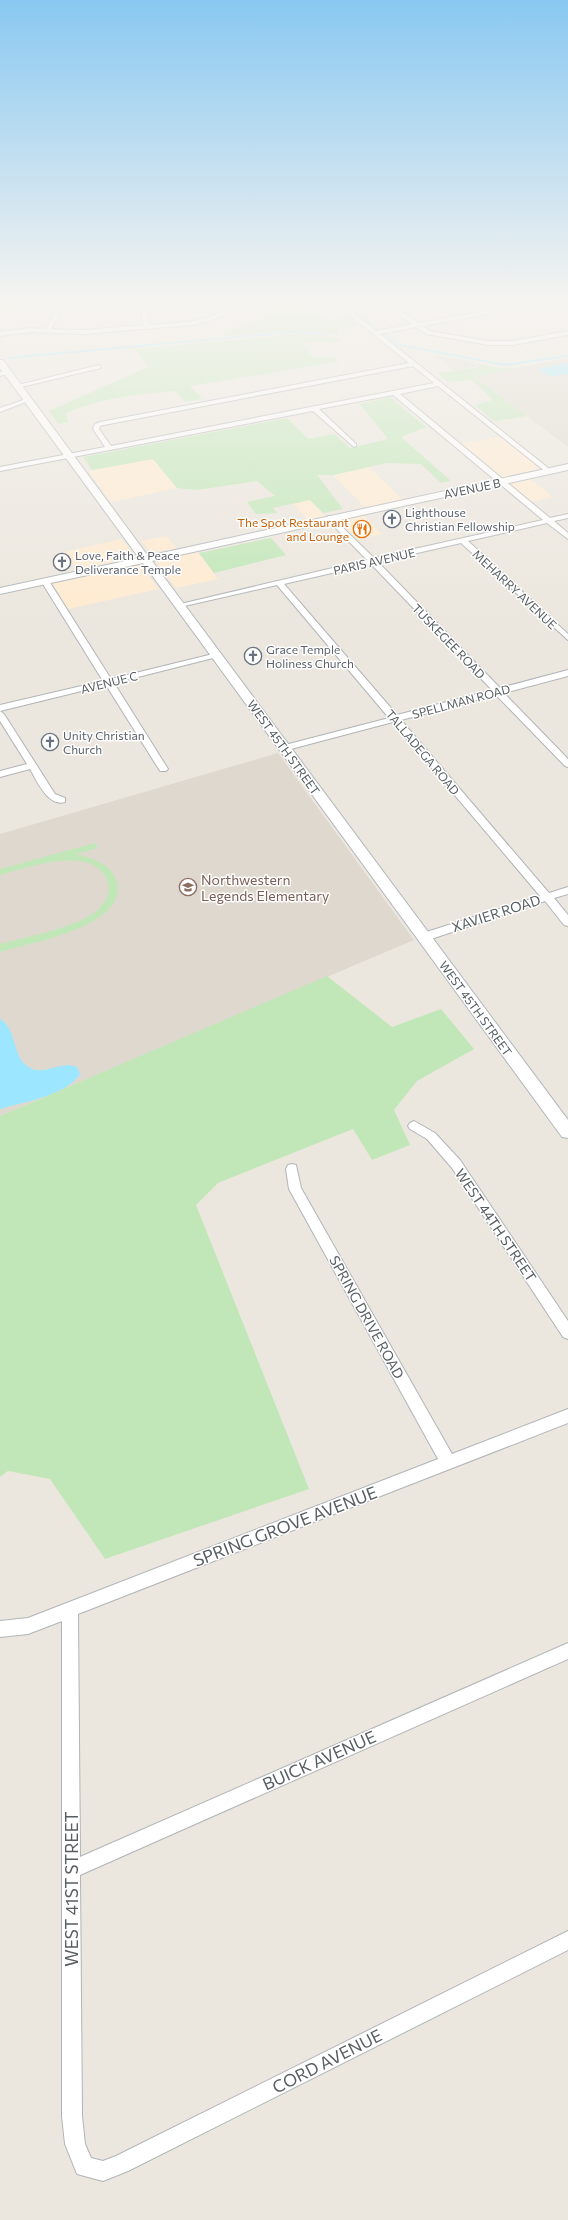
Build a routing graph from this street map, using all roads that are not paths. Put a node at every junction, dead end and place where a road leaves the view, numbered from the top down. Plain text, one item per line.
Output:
1 (33, 408) edge
2 (180, 408) edge
3 (322, 408) edge
4 (412, 408) edge
5 (469, 408) edge
6 (315, 409) junction
7 (354, 445) dead end
8 (109, 448) junction
9 (68, 456) junction
10 (568, 466) edge
11 (0, 469) edge
12 (548, 471) junction
13 (500, 481) junction
14 (568, 516) edge
15 (331, 518) junction
16 (548, 521) junction
17 (568, 537) edge
18 (462, 540) junction
19 (145, 559) junction
20 (373, 561) junction
21 (45, 581) junction
22 (279, 582) junction
23 (0, 591) edge
24 (180, 605) junction
25 (568, 638) edge
26 (217, 656) junction
27 (568, 673) edge
28 (109, 682) junction
29 (498, 691) junction
30 (0, 708) edge
31 (0, 714) edge
32 (395, 719) junction
33 (284, 748) junction
34 (568, 764) edge
35 (32, 765) junction
36 (163, 769) dead end
37 (0, 774) edge
38 (62, 800) dead end
39 (568, 890) edge
40 (547, 897) junction
41 (568, 922) edge
42 (424, 937) junction
43 (414, 1126) dead end
44 (568, 1132) edge
45 (292, 1169) dead end
46 (568, 1333) edge
47 (568, 1417) edge
48 (448, 1462) junction
49 (70, 1610) junction
50 (0, 1629) edge
51 (568, 1651) edge
52 (71, 1870) junction
53 (568, 1940) edge
54 (84, 2167) joint

1 - 9 street, WEST 45TH STREET
2 - 8 street
3 - 6 street
4 - 13 street
5 - 12 street
6 - 7 street
6 - 8 street
8 - 9 street
9 - 11 street
9 - 19 street, WEST 45TH STREET
10 - 12 street, AVENUE B
12 - 13 street, AVENUE B
13 - 15 street, AVENUE B
13 - 16 street
14 - 16 street, PARIS AVENUE
15 - 19 street, AVENUE B
15 - 20 street, TUSKEGEE ROAD
16 - 17 street
16 - 18 street, PARIS AVENUE
18 - 20 street, PARIS AVENUE
18 - 25 street, MEHARRY AVENUE
19 - 21 street, AVENUE B
19 - 24 street, WEST 45TH STREET
20 - 22 street, PARIS AVENUE
20 - 29 street, TUSKEGEE ROAD
21 - 23 street, AVENUE B
21 - 28 street
22 - 24 street, PARIS AVENUE
22 - 32 street, TALLADEGA ROAD
24 - 26 street, WEST 45TH STREET
26 - 28 street, AVENUE C
26 - 33 street, WEST 45TH STREET
27 - 29 street, SPELLMAN ROAD
28 - 30 street, AVENUE C
28 - 36 street
29 - 32 street, SPELLMAN ROAD
29 - 34 street, TUSKEGEE ROAD
31 - 35 street
32 - 33 street, SPELLMAN ROAD
32 - 40 street, TALLADEGA ROAD
33 - 42 street, WEST 45TH STREET
35 - 37 street
35 - 38 street
39 - 40 street, XAVIER ROAD
40 - 41 street, TALLADEGA ROAD
40 - 42 street, XAVIER ROAD
42 - 44 street, WEST 45TH STREET
43 - 46 street, WEST 44TH STREET
45 - 48 street, SPRING DRIVE ROAD
47 - 48 street, SPRING GROVE AVENUE
48 - 49 street, SPRING GROVE AVENUE
49 - 50 street, SPRING GROVE AVENUE
49 - 52 street, WEST 41ST STREET
51 - 52 street, BUICK AVENUE
52 - 54 street, WEST 41ST STREET
53 - 54 street, CORD AVENUE

